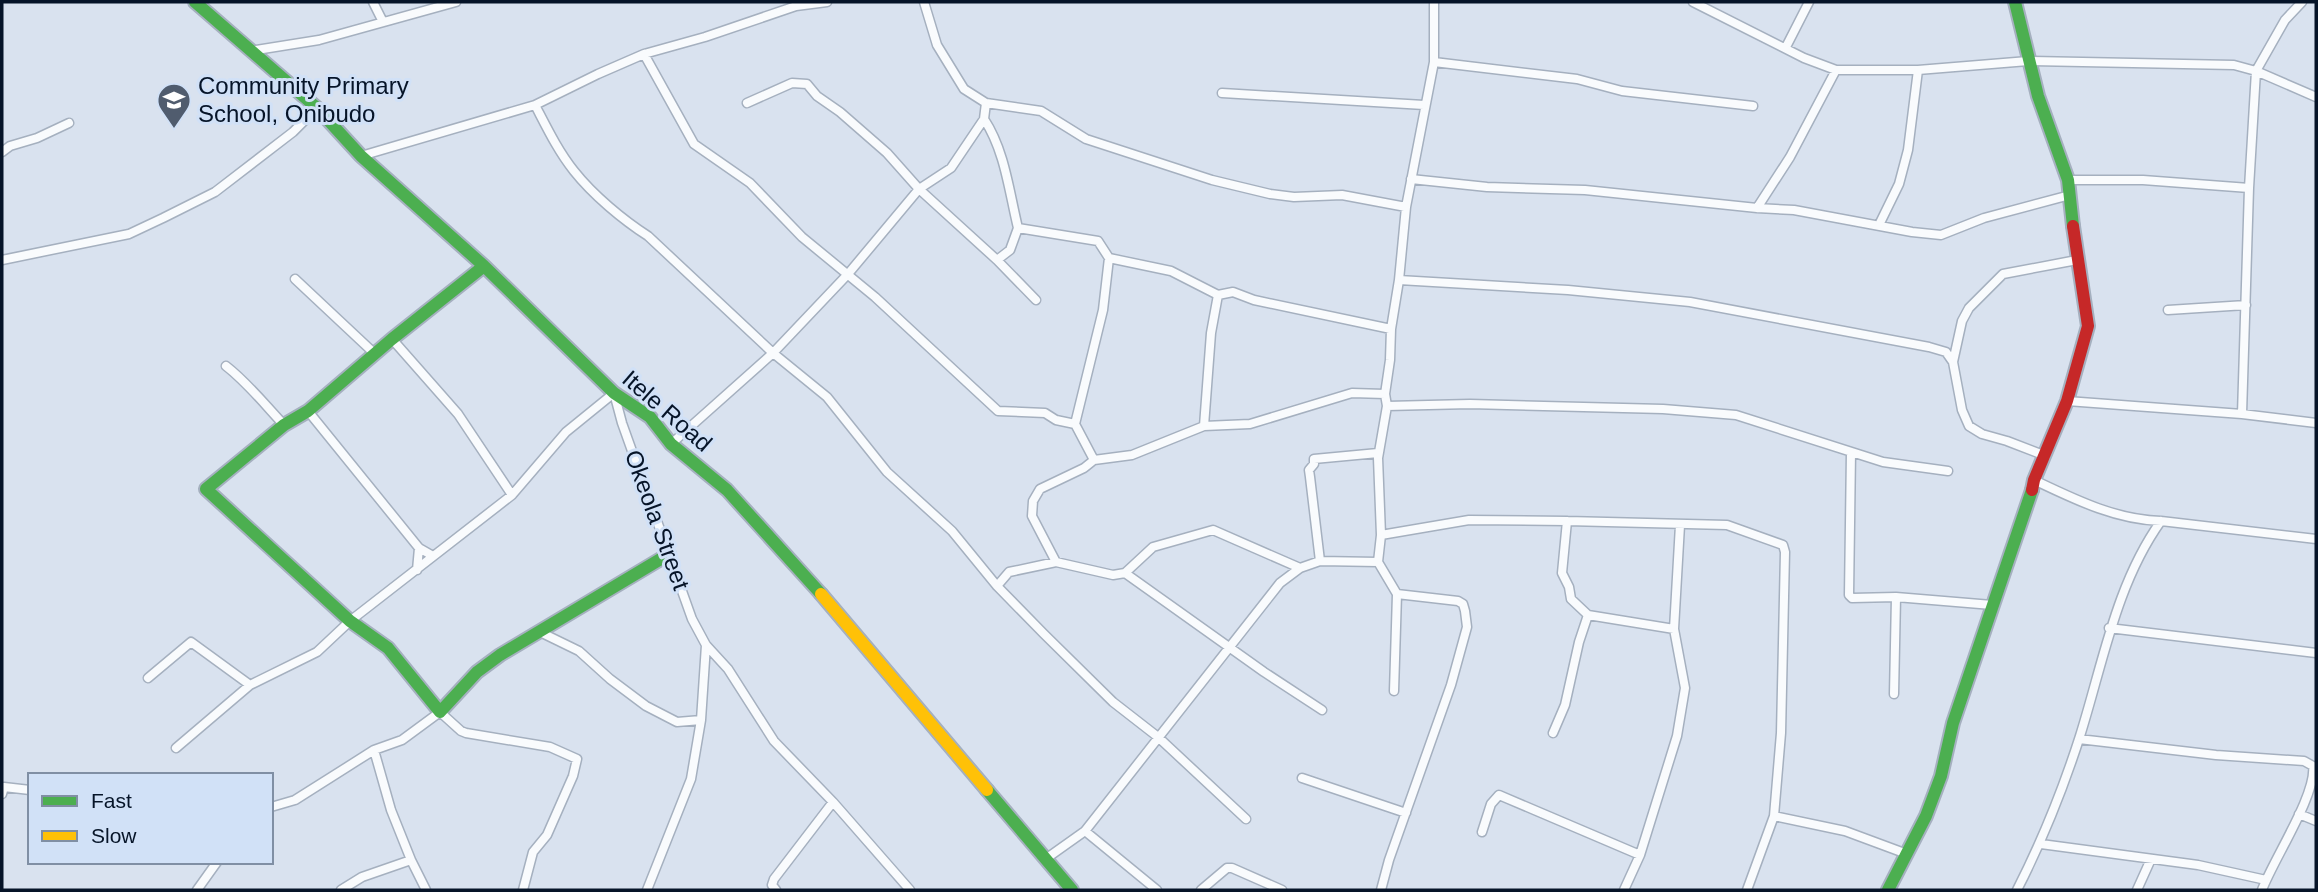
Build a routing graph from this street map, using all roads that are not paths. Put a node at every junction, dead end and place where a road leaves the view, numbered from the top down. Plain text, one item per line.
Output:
1 (195, 2) edge
2 (373, 2) edge
3 (456, 2) edge
4 (827, 2) edge
5 (924, 2) edge
6 (1434, 2) edge
7 (1693, 2) edge
8 (1810, 2) edge
9 (2015, 2) edge
10 (2302, 2) edge
11 (796, 4) edge
12 (383, 22) junction
13 (1786, 47) junction
14 (250, 51) junction
15 (644, 54) junction
16 (2028, 61) junction
17 (1434, 62) junction
18 (1836, 70) junction
19 (1918, 70) junction
20 (2256, 71) junction
21 (1222, 93) dead end
22 (2316, 97) edge
23 (747, 103) dead end
24 (986, 103) junction
25 (535, 105) junction
26 (1424, 105) junction
27 (1752, 106) dead end
28 (317, 108) junction
29 (984, 119) junction
30 (69, 123) dead end
31 (2, 152) edge
32 (361, 156) junction
33 (1410, 179) junction
34 (2068, 180) junction
35 (2249, 188) junction
36 (919, 189) junction
37 (2070, 195) junction
38 (1406, 207) junction
39 (1757, 208) junction
40 (1880, 226) junction
41 (1018, 228) junction
42 (1109, 258) junction
43 (2, 260) edge
44 (997, 260) junction
45 (2077, 260) junction
46 (484, 267) junction
47 (848, 274) junction
48 (295, 279) dead end
49 (1399, 279) junction
50 (1219, 295) junction
51 (1036, 300) dead end
52 (2246, 305) junction
53 (2168, 310) dead end
54 (1391, 329) junction
55 (392, 339) junction
56 (773, 353) junction
57 (375, 354) junction
58 (1953, 362) junction
59 (226, 366) dead end
60 (614, 393) junction
61 (1385, 394) junction
62 (2067, 401) junction
63 (1387, 406) junction
64 (308, 411) junction
65 (2242, 414) junction
66 (2316, 423) edge
67 (1075, 424) junction
68 (284, 425) junction
69 (1204, 426) junction
70 (671, 444) junction
71 (1851, 452) junction
72 (2046, 456) junction
73 (1378, 458) junction
74 (1094, 460) junction
75 (1948, 471) dead end
76 (2035, 480) junction
77 (512, 495) junction
78 (2141, 520) junction
79 (1567, 521) junction
80 (2161, 521) junction
81 (1680, 525) junction
82 (1381, 535) junction
83 (2316, 539) edge
84 (2146, 542) junction
85 (419, 548) junction
86 (669, 554) junction
87 (433, 556) junction
88 (1320, 561) junction
89 (1056, 562) junction
90 (1378, 562) junction
91 (1300, 568) junction
92 (417, 569) junction
93 (1125, 573) junction
94 (998, 586) junction
95 (1397, 594) junction
96 (1896, 597) junction
97 (1992, 605) junction
98 (1588, 615) junction
99 (350, 621) junction
100 (2109, 628) junction
101 (1675, 629) junction
102 (540, 632) junction
103 (706, 645) junction
104 (1231, 648) junction
105 (2316, 653) edge
106 (148, 678) dead end
107 (250, 685) junction
108 (1394, 691) dead end
109 (1894, 694) dead end
110 (1322, 710) dead end
111 (440, 712) junction
112 (701, 720) junction
113 (1553, 733) dead end
114 (1158, 737) junction
115 (2079, 739) junction
116 (176, 748) dead end
117 (374, 750) junction
118 (2314, 766) edge
119 (1301, 778) dead end
120 (28, 790) edge
121 (2, 793) edge
122 (833, 802) junction
123 (273, 806) edge
124 (1406, 813) junction
125 (2299, 814) junction
126 (1774, 816) junction
127 (1246, 819) dead end
128 (2316, 821) edge
129 (1084, 831) junction
130 (1482, 832) dead end
131 (2041, 844) junction
132 (1907, 854) junction
133 (1640, 855) junction
134 (1047, 858) junction
135 (2151, 859) junction
136 (411, 860) junction
137 (216, 864) edge
138 (2266, 880) junction
139 (197, 890) edge
140 (341, 890) edge
141 (426, 890) edge
142 (523, 890) edge
143 (647, 890) edge
144 (776, 890) edge
145 (910, 890) edge
146 (1072, 890) edge
147 (1157, 890) edge
148 (1201, 890) edge
149 (1282, 890) edge
150 (1381, 890) edge
151 (1624, 890) edge
152 (1746, 890) edge
153 (1888, 890) edge
154 (2017, 890) edge
155 (2137, 890) edge
156 (2262, 890) edge

1 - 14 street, Itele Road
2 - 12 street
3 - 12 street
4 - 11 street
5 - 24 street
6 - 17 street
7 - 13 street
8 - 13 street
9 - 16 street
10 - 20 street
11 - 15 street
12 - 14 street
13 - 18 street
14 - 28 street, Itele Road
15 - 25 street
15 - 47 street
16 - 19 street
16 - 20 street
16 - 34 street
17 - 26 street
17 - 27 street
18 - 19 street
18 - 39 street
19 - 40 street
20 - 22 street
20 - 35 street
21 - 26 street
23 - 36 street
24 - 29 street
24 - 38 street
25 - 32 street
25 - 56 street
26 - 33 street
28 - 32 street, Itele Road
28 - 43 street
29 - 36 street
29 - 41 street
30 - 31 street
32 - 46 street, Itele Road
33 - 38 street
33 - 39 street
34 - 35 street
34 - 37 street
35 - 52 street
36 - 44 street
36 - 47 street
37 - 40 street
37 - 45 street
38 - 49 street
39 - 40 street
41 - 42 street
41 - 44 street
42 - 50 street
42 - 67 street
44 - 51 street
45 - 58 street
45 - 62 street
46 - 55 street
46 - 60 street, Itele Road
47 - 56 street
47 - 67 street
48 - 57 street
49 - 54 street
49 - 58 street
50 - 54 street
50 - 69 street
52 - 53 street
52 - 65 street
54 - 61 street
55 - 57 street
55 - 77 street
56 - 70 street
56 - 94 street
57 - 64 street
58 - 72 street
59 - 68 street
60 - 70 street, Itele Road
60 - 77 street
60 - 86 street, Okeola Street
61 - 63 street
61 - 69 street
62 - 65 street
62 - 72 street
63 - 71 street
63 - 73 street
64 - 68 street
64 - 85 street
65 - 66 street
67 - 74 street
68 - 99 street
69 - 74 street
70 - 134 street, Itele Road
71 - 75 street
71 - 96 street
72 - 76 street
73 - 82 street
73 - 88 street
74 - 89 street
76 - 78 street
76 - 97 street
77 - 87 street
78 - 80 street
78 - 84 street
79 - 81 street
79 - 82 street
79 - 98 street
80 - 83 street
80 - 84 street
81 - 101 street
81 - 126 street
82 - 90 street
84 - 100 street
85 - 87 street
85 - 92 street
86 - 102 street
86 - 103 street, Okeola Street
87 - 92 street
88 - 90 street
88 - 91 street
89 - 93 street
89 - 94 street
90 - 95 street
91 - 93 street
91 - 104 street
92 - 99 street
93 - 104 street
94 - 114 street
95 - 108 street
95 - 124 street
96 - 97 street
96 - 109 street
97 - 132 street
98 - 101 street
98 - 113 street
99 - 107 street
99 - 111 street
100 - 105 street
100 - 115 street
101 - 133 street
102 - 111 street
102 - 112 street
103 - 112 street
103 - 122 street, Okeola Street
104 - 110 street
104 - 114 street
106 - 107 street
107 - 116 street
111 - 117 street
111 - 142 street
112 - 143 street
114 - 127 street
114 - 129 street
115 - 118 street
115 - 131 street
117 - 123 street
117 - 136 street
118 - 125 street
119 - 124 street
120 - 121 street
122 - 144 street
122 - 145 street, Okeola Street
124 - 150 street
125 - 128 street
125 - 138 street
126 - 132 street
126 - 152 street
129 - 134 street
129 - 147 street
130 - 133 street
131 - 135 street
131 - 154 street
132 - 153 street
133 - 151 street
134 - 146 street, Itele Road
135 - 138 street
135 - 155 street
136 - 140 street
136 - 141 street
137 - 139 street
138 - 156 street
148 - 149 street

